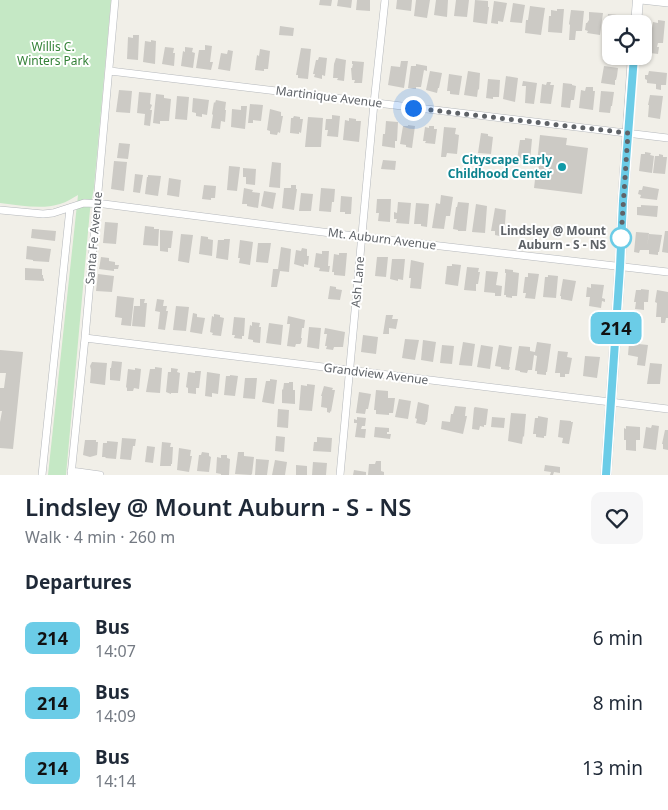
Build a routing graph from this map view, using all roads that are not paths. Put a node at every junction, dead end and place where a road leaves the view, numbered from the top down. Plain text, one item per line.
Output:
1 (116, 0) edge
2 (385, 0) edge
3 (639, 0) edge
4 (668, 3) edge
5 (637, 15) edge
6 (633, 65) edge
7 (110, 72) junction
8 (374, 103) junction
9 (628, 133) junction
10 (668, 138) edge
11 (97, 204) junction
12 (70, 208) junction
13 (0, 210) edge
14 (362, 237) junction
15 (620, 267) junction
16 (668, 272) edge
17 (85, 338) junction
18 (350, 370) junction
19 (611, 402) junction
20 (668, 409) edge
21 (71, 473) edge
22 (42, 475) edge
23 (100, 475) edge
24 (340, 475) edge
25 (606, 475) edge

1 - 7 street, Santa Fe Avenue
2 - 8 street, Ash Lane
3 - 4 street
3 - 5 street
6 - 9 street
7 - 8 street, Martinique Avenue
7 - 11 street, Santa Fe Avenue
8 - 9 street, Martinique Avenue
8 - 14 street, Ash Lane
9 - 10 street, Martinique Avenue
9 - 15 street
11 - 12 street, Mt. Auburn Avenue
11 - 14 street, Mt. Auburn Avenue
11 - 17 street, Santa Fe Avenue
12 - 13 street, Mt. Auburn Avenue
12 - 22 street
14 - 15 street, Mt. Auburn Avenue
14 - 18 street, Ash Lane
15 - 16 street, Mt. Auburn Avenue
15 - 19 street
17 - 18 street, Grandview Avenue
17 - 21 street, Santa Fe Avenue
18 - 19 street, Grandview Avenue
18 - 24 street, Ash Lane
19 - 20 street, Grandview Avenue
19 - 25 street
21 - 23 street

